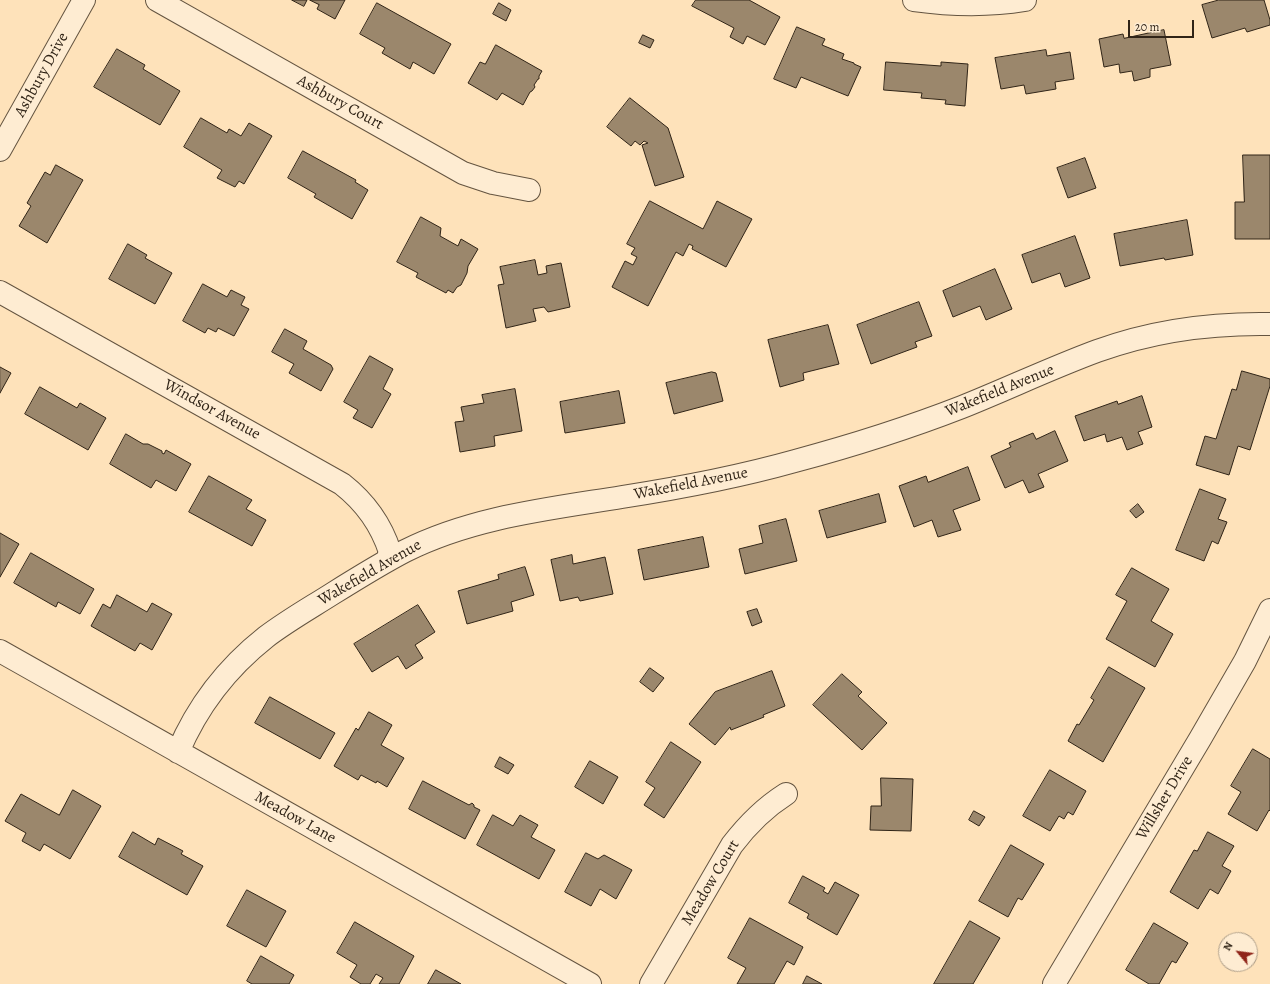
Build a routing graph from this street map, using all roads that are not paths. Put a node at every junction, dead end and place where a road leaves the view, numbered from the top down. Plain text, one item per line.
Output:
1 (84, 0) edge
2 (157, 0) edge
3 (914, 0) edge
4 (1024, 0) edge
5 (0, 150) edge
6 (529, 190) dead end
7 (0, 292) edge
8 (1270, 324) edge
9 (387, 560) junction
10 (1270, 610) edge
11 (0, 651) edge
12 (178, 752) junction
13 (786, 794) dead end
14 (590, 984) edge
15 (651, 984) edge
16 (1054, 984) edge

1 - 5 street, Ashbury Drive
2 - 6 street, Ashbury Court
3 - 4 street
7 - 9 street, Windsor Avenue
8 - 9 street, Wakefield Avenue
9 - 12 street, Wakefield Avenue
10 - 16 street, Willsher Drive
11 - 12 street, Meadow Lane
12 - 14 street, Meadow Lane
13 - 15 street, Meadow Court

